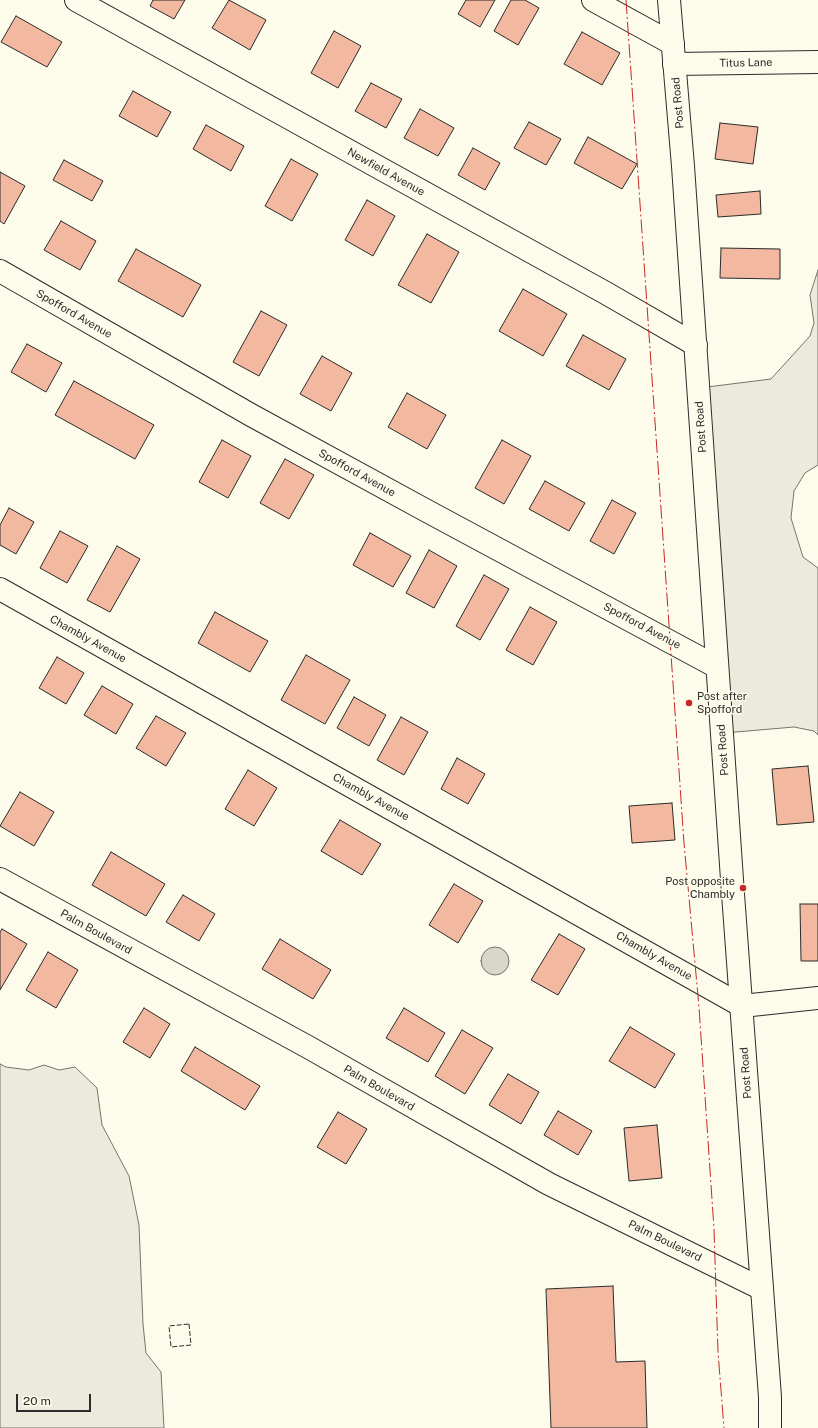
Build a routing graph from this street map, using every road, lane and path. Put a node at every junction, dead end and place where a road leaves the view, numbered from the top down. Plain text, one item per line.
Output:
1 (76, 0) edge
2 (593, 0) edge
3 (669, 0) edge
4 (674, 54) junction
5 (818, 62) edge
6 (0, 271) edge
7 (696, 345) junction
8 (0, 589) edge
9 (717, 667) junction
10 (0, 879) edge
11 (818, 998) edge
12 (742, 1006) junction
13 (762, 1289) junction
14 (770, 1428) edge

1 - 7 street, Newfield Avenue
2 - 4 street
3 - 4 street, Post Road
4 - 5 street, Titus Lane
4 - 7 street, Post Road
6 - 9 street, Spofford Avenue
7 - 9 street, Post Road
8 - 12 street, Chambly Avenue
9 - 12 street, Post Road
10 - 13 street, Palm Boulevard
11 - 12 street
12 - 13 street, Post Road
13 - 14 street, Post Road

